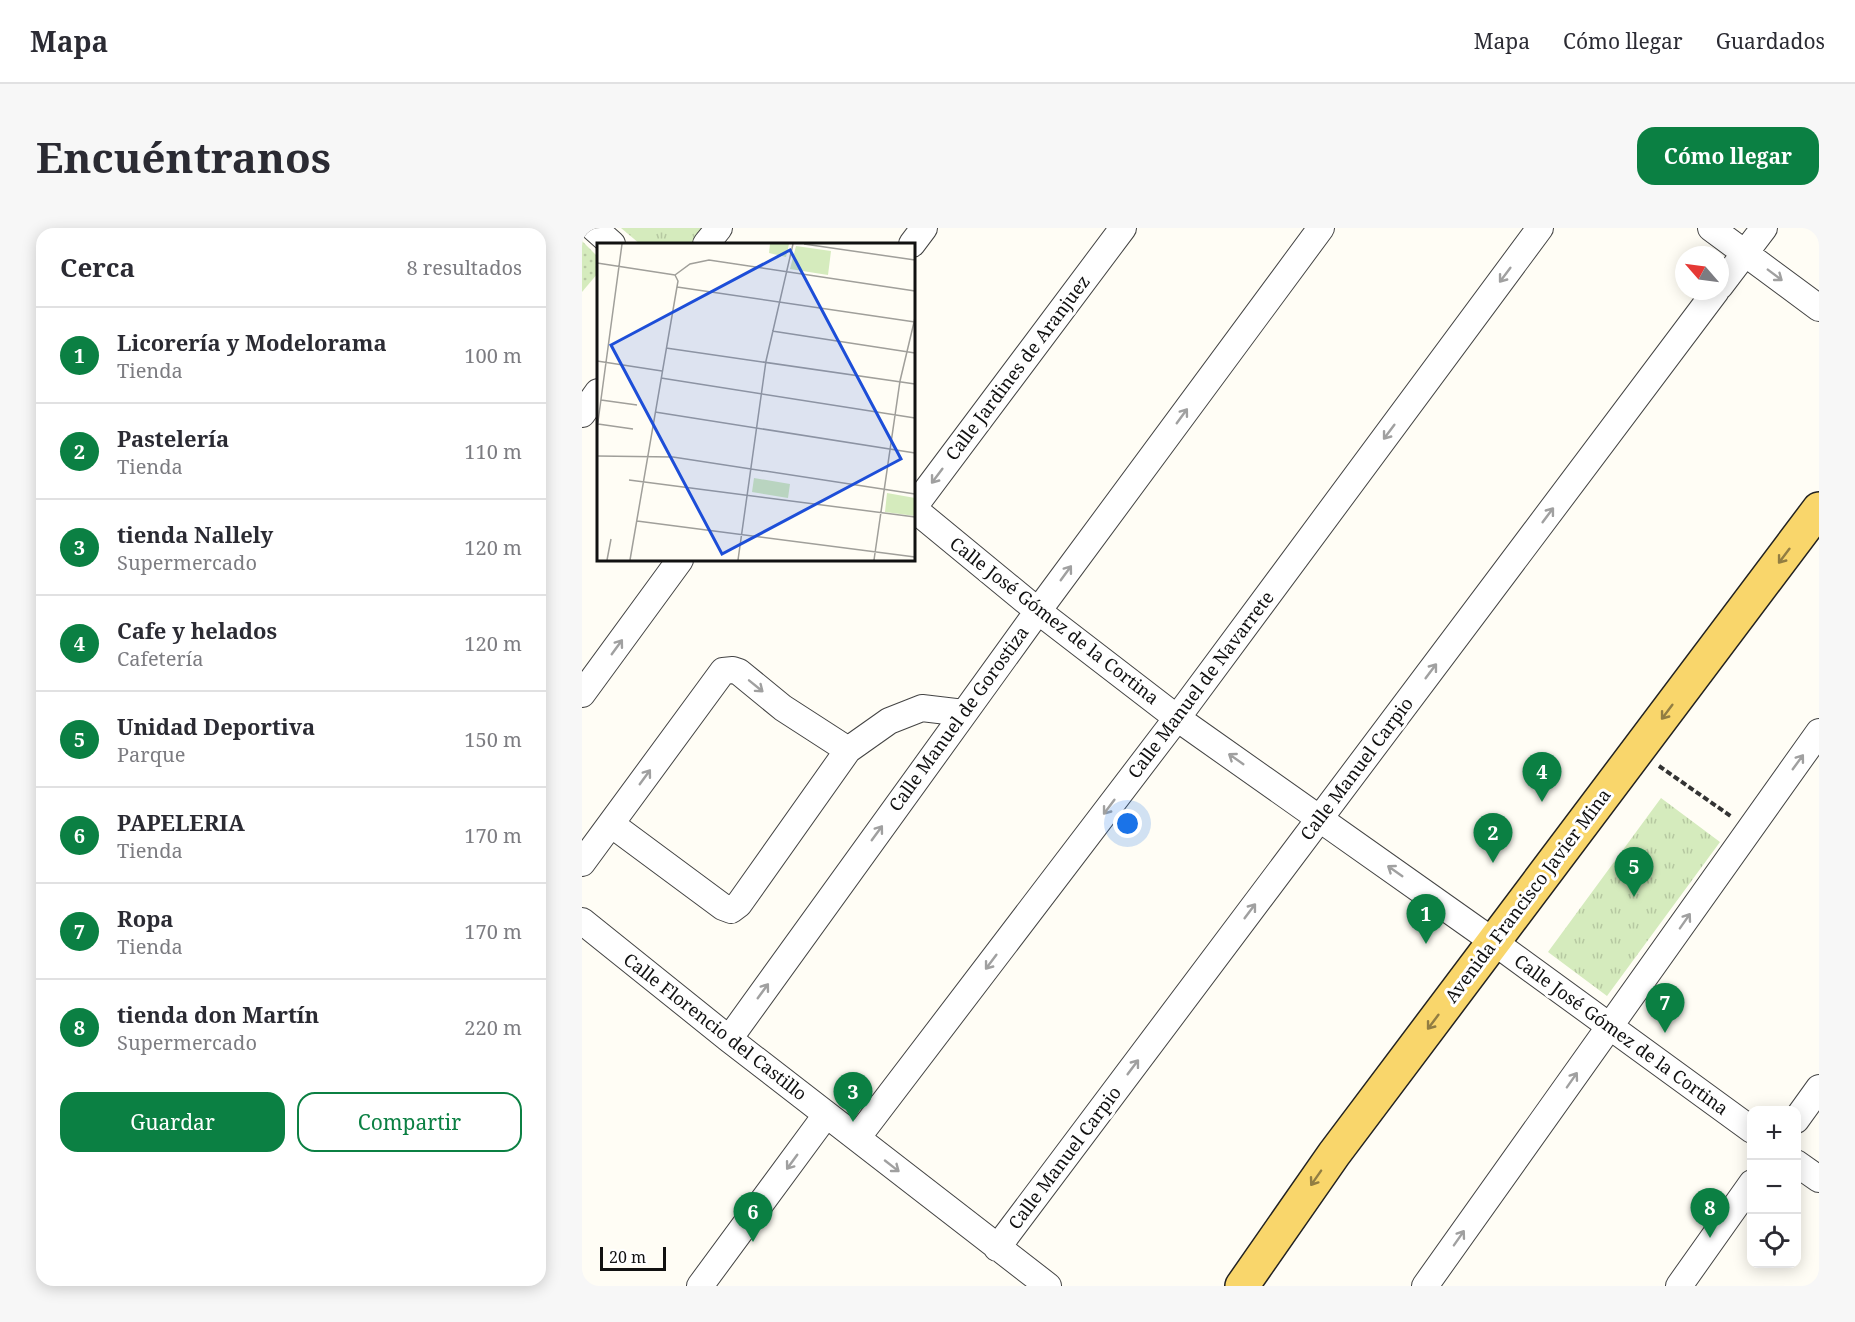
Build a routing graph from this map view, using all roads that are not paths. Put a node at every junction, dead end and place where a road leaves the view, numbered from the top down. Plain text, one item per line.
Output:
1 (594, 228) edge
2 (719, 228) edge
3 (924, 228) edge
4 (1123, 228) edge
5 (1321, 228) edge
6 (1540, 228) edge
7 (1711, 228) edge
8 (1764, 228) edge
9 (611, 243) edge
10 (707, 243) edge
11 (913, 243) edge
12 (1745, 253) junction
13 (1729, 274) edge
14 (1709, 300) edge
15 (1819, 308) edge
16 (597, 393) edge
17 (582, 414) edge
18 (915, 507) edge
19 (915, 509) edge
20 (1819, 509) edge
21 (679, 561) edge
22 (1038, 610) junction
23 (582, 694) edge
24 (964, 713) junction
25 (1177, 718) junction
26 (1819, 732) edge
27 (848, 750) junction
28 (1320, 818) junction
29 (611, 824) junction
30 (582, 863) edge
31 (582, 921) edge
32 (1494, 942) junction
33 (1609, 1028) junction
34 (729, 1039) junction
35 (1819, 1088) edge
36 (1801, 1114) edge
37 (826, 1115) junction
38 (1747, 1126) edge
39 (856, 1138) junction
40 (1801, 1166) edge
41 (1819, 1179) edge
42 (1747, 1190) edge
43 (997, 1248) junction
44 (700, 1286) edge
45 (1048, 1286) edge
46 (1242, 1286) edge
47 (1425, 1286) edge
48 (1679, 1286) edge

1 - 9 street
2 - 10 street
3 - 11 street
4 -> 18 street, Calle Jardines de Aranjuez
22 -> 5 street, Calle Manuel de Gorostiza
6 -> 25 street, Calle Manuel de Navarrete
7 - 12 street
8 - 12 street
12 - 13 street
12 -> 15 street
28 -> 14 street, Calle Manuel Carpio
16 - 17 street
19 - 22 street, Calle José Gómez de la Cortina
20 -> 32 main road, Avenida Francisco Javier Mina
23 -> 21 street
22 - 24 street, Calle Manuel de Gorostiza
22 - 25 street, Calle José Gómez de la Cortina
24 - 27 street
34 -> 24 street, Calle Manuel de Gorostiza
28 -> 25 street, Calle José Gómez de la Cortina
25 -> 39 street, Calle Manuel de Navarrete
33 -> 26 street
29 -> 27 street
27 - 29 street
32 -> 28 street, Calle José Gómez de la Cortina
43 -> 28 street, Calle Manuel Carpio
29 - 30 street
31 - 34 street, Calle Florencio del Castillo
32 - 33 street, Calle José Gómez de la Cortina
32 -> 46 main road, Avenida Francisco Javier Mina
33 - 38 street, Calle José Gómez de la Cortina
47 -> 33 street
34 - 37 street, Calle Florencio del Castillo
35 - 36 street
37 - 39 street, Calle Florencio del Castillo
37 -> 44 street
39 -> 43 street, Calle Florencio del Castillo
40 - 41 street
42 - 48 street
43 - 45 street, Calle Florencio del Castillo

